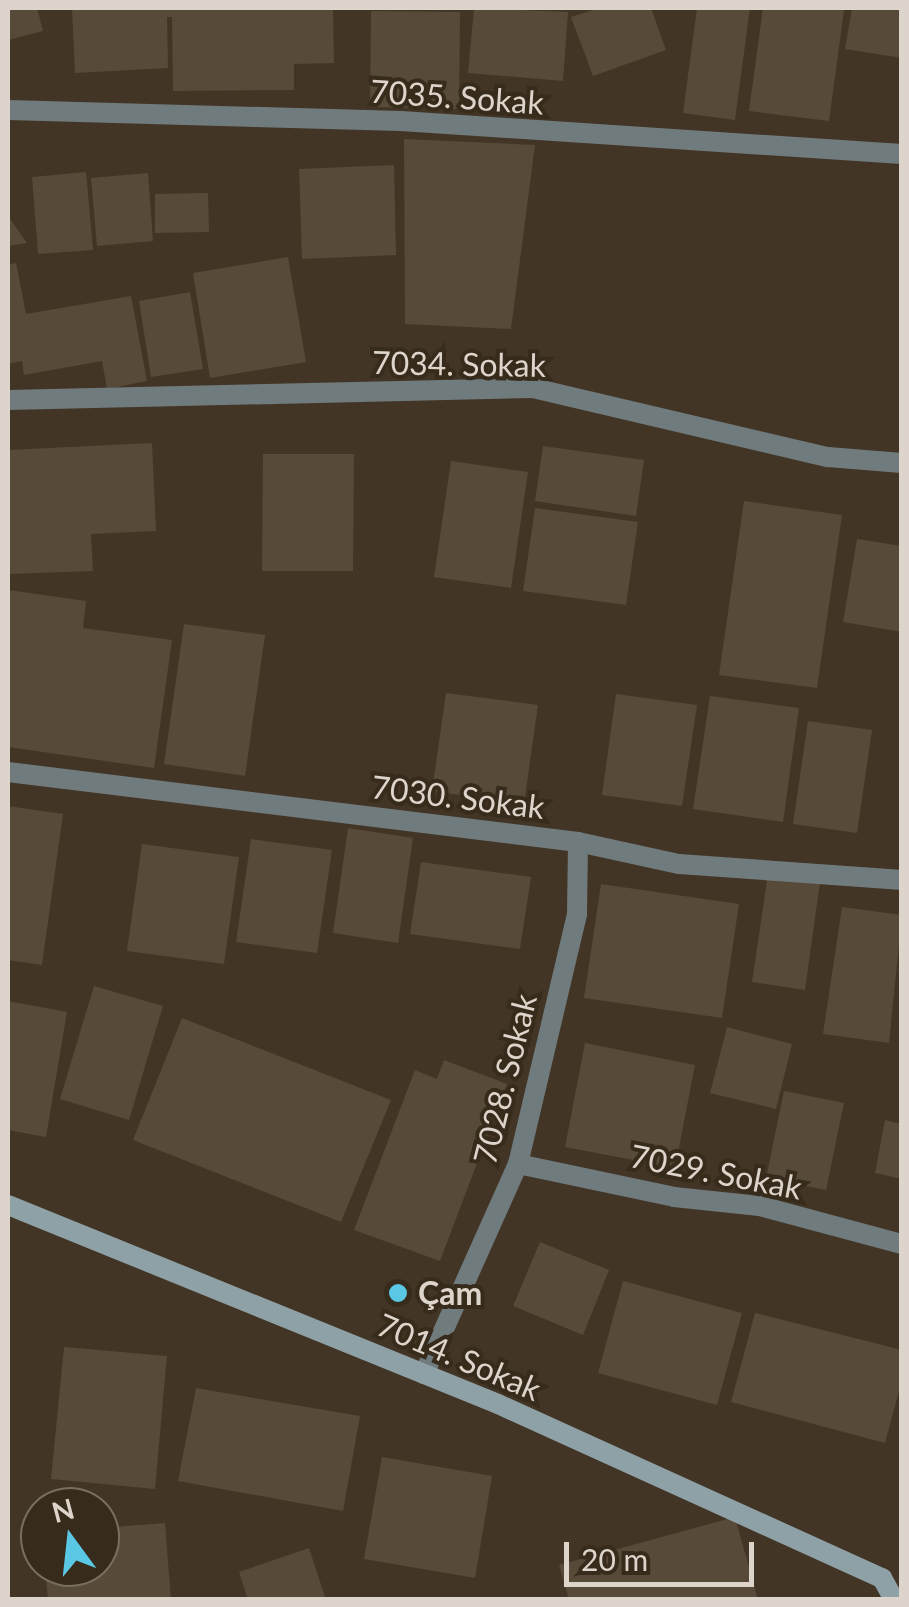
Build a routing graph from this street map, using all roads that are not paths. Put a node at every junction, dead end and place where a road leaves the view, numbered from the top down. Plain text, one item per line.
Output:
1 (8, 110) edge
2 (902, 154) edge
3 (8, 400) edge
4 (902, 463) edge
5 (8, 772) edge
6 (578, 842) junction
7 (902, 880) edge
8 (518, 1164) junction
9 (8, 1205) edge
10 (902, 1244) edge
11 (424, 1374) junction
12 (892, 1578) edge
13 (894, 1600) edge

1 - 2 street, 7035. Sokak
3 - 4 street, 7034. Sokak
5 - 6 street, 7030. Sokak
6 - 7 street, 7030. Sokak
6 - 8 street, 7028. Sokak
8 - 10 street, 7029. Sokak
8 - 11 street, 7028. Sokak
9 - 11 street, 7014. Sokak
11 - 12 street, 7014. Sokak
12 - 13 street

